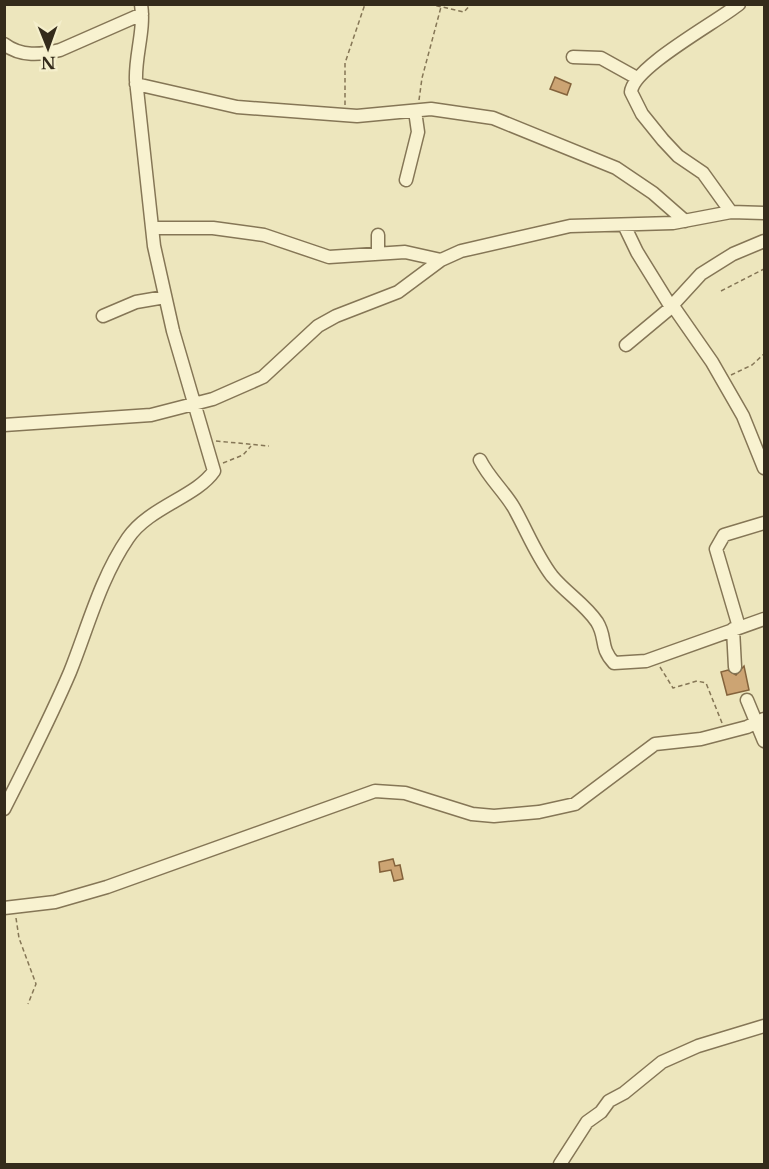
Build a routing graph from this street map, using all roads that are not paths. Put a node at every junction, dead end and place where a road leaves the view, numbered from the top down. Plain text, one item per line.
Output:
1 (738, 4) edge
2 (142, 9) edge
3 (4, 44) edge
4 (573, 57) dead end
5 (637, 78) junction
6 (136, 84) junction
7 (416, 111) junction
8 (406, 180) dead end
9 (730, 212) junction
10 (765, 213) edge
11 (685, 221) junction
12 (624, 225) junction
13 (153, 228) junction
14 (378, 235) dead end
15 (765, 241) edge
16 (378, 254) junction
17 (441, 260) junction
18 (165, 297) junction
19 (672, 306) junction
20 (103, 316) dead end
21 (626, 345) dead end
22 (195, 404) junction
23 (4, 425) edge
24 (480, 460) dead end
25 (765, 468) edge
26 (765, 523) edge
27 (764, 621) edge
28 (736, 628) junction
29 (735, 667) dead end
30 (747, 700) dead end
31 (761, 721) edge
32 (765, 741) edge
33 (4, 809) edge
34 (9, 908) edge
35 (765, 1026) edge
36 (560, 1164) edge

1 - 5 street
2 - 3 street
2 - 6 street
4 - 5 street
5 - 9 street
6 - 7 street
6 - 13 street
7 - 8 street
7 - 11 street
9 - 10 street
9 - 11 street
11 - 12 street
12 - 17 street
12 - 19 street
13 - 16 street
13 - 18 street
14 - 16 street
15 - 19 street
16 - 17 street
17 - 22 street
18 - 20 street
18 - 22 street
19 - 21 street
19 - 25 street
22 - 23 street
22 - 33 street
24 - 28 street
26 - 28 street
27 - 28 street
28 - 29 street
30 - 31 street
31 - 32 street
31 - 34 street
35 - 36 street

